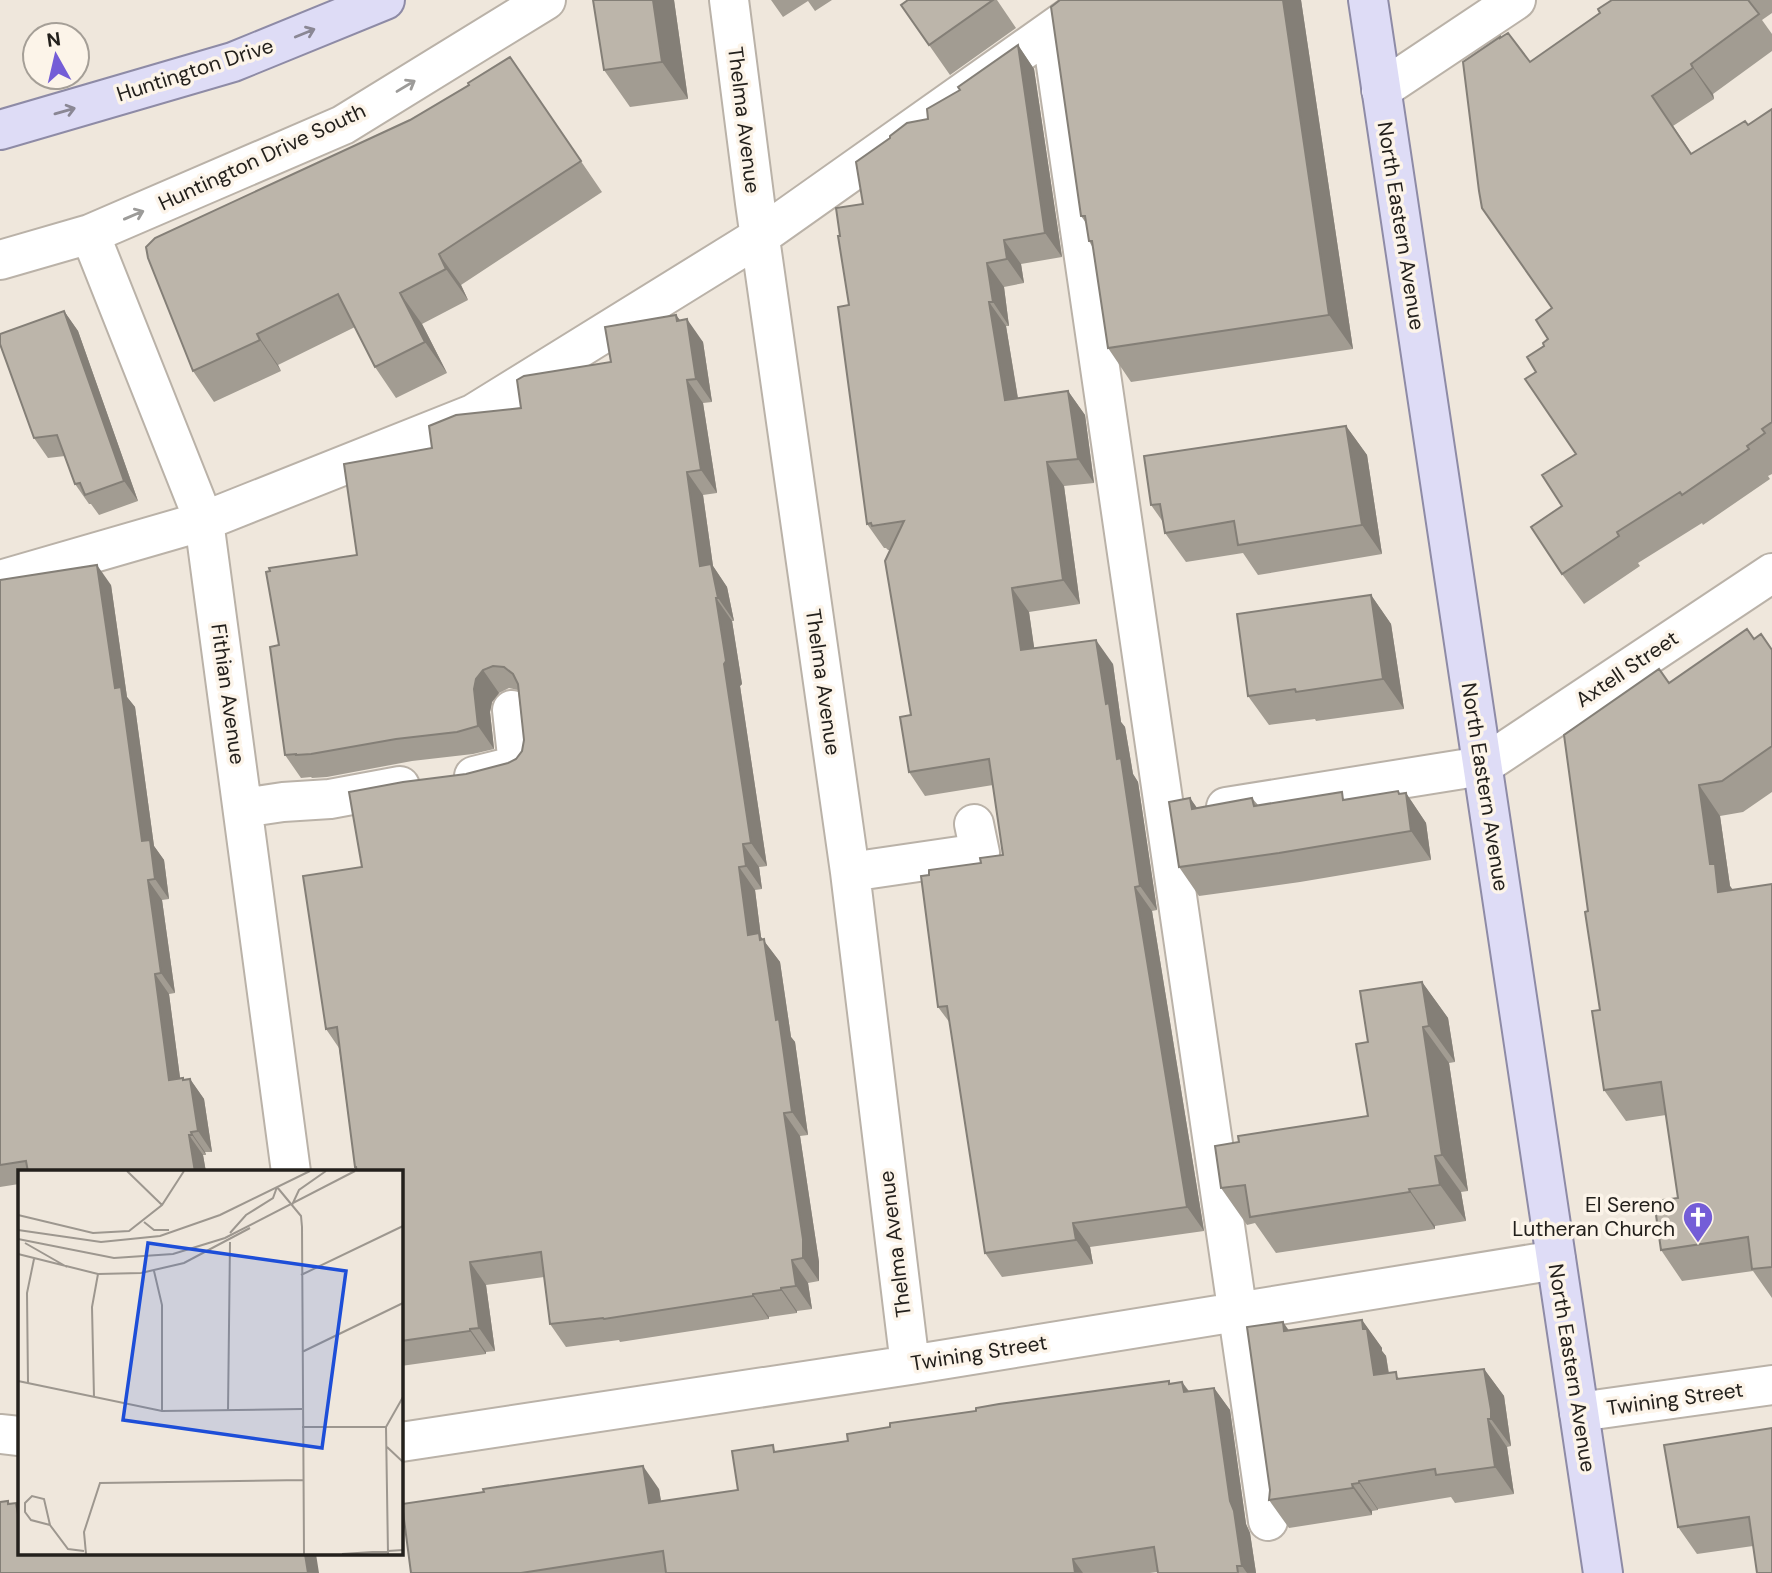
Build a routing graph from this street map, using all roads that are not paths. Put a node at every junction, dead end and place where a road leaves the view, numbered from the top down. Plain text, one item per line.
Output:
1 (385, 0) edge
2 (546, 0) edge
3 (729, 0) edge
4 (1094, 0) edge
5 (1368, 0) edge
6 (1516, 0) edge
7 (1051, 30) junction
8 (1381, 90) junction
9 (0, 130) edge
10 (90, 234) junction
11 (760, 237) junction
12 (0, 260) edge
13 (204, 521) junction
14 (0, 580) edge
15 (1769, 581) edge
16 (512, 710) dead end
17 (1482, 766) junction
18 (1226, 807) edge
19 (243, 808) junction
20 (974, 824) dead end
21 (850, 872) junction
22 (292, 1170) edge
23 (1556, 1259) junction
24 (1237, 1311) junction
25 (910, 1365) junction
26 (1772, 1385) edge
27 (1579, 1412) junction
28 (0, 1434) edge
29 (18, 1436) edge
30 (402, 1442) edge
31 (1268, 1521) edge
32 (1603, 1573) edge

9 -> 1 main road, Huntington Drive
10 -> 2 street, Huntington Drive South
3 - 11 street, Thelma Avenue
4 - 7 street
5 - 8 main road, North Eastern Avenue
6 - 8 street
7 - 11 street
7 - 24 street
8 - 17 main road, North Eastern Avenue
10 - 12 street, Huntington Drive South
10 - 13 street, Fithian Avenue
11 - 13 street
11 - 21 street, Thelma Avenue
13 - 14 street
13 - 19 street, Fithian Avenue
15 - 17 street, Axtell Street
16 - 19 street
17 - 18 street
17 - 23 main road, North Eastern Avenue
19 - 22 street, Fithian Avenue
20 - 21 street
21 - 25 street, Thelma Avenue
23 - 24 street, Twining Street
23 - 27 main road, North Eastern Avenue
24 - 25 street, Twining Street
24 - 31 street
25 - 30 street, Twining Street
26 - 27 street, Twining Street
27 - 32 main road, North Eastern Avenue
28 - 29 street

